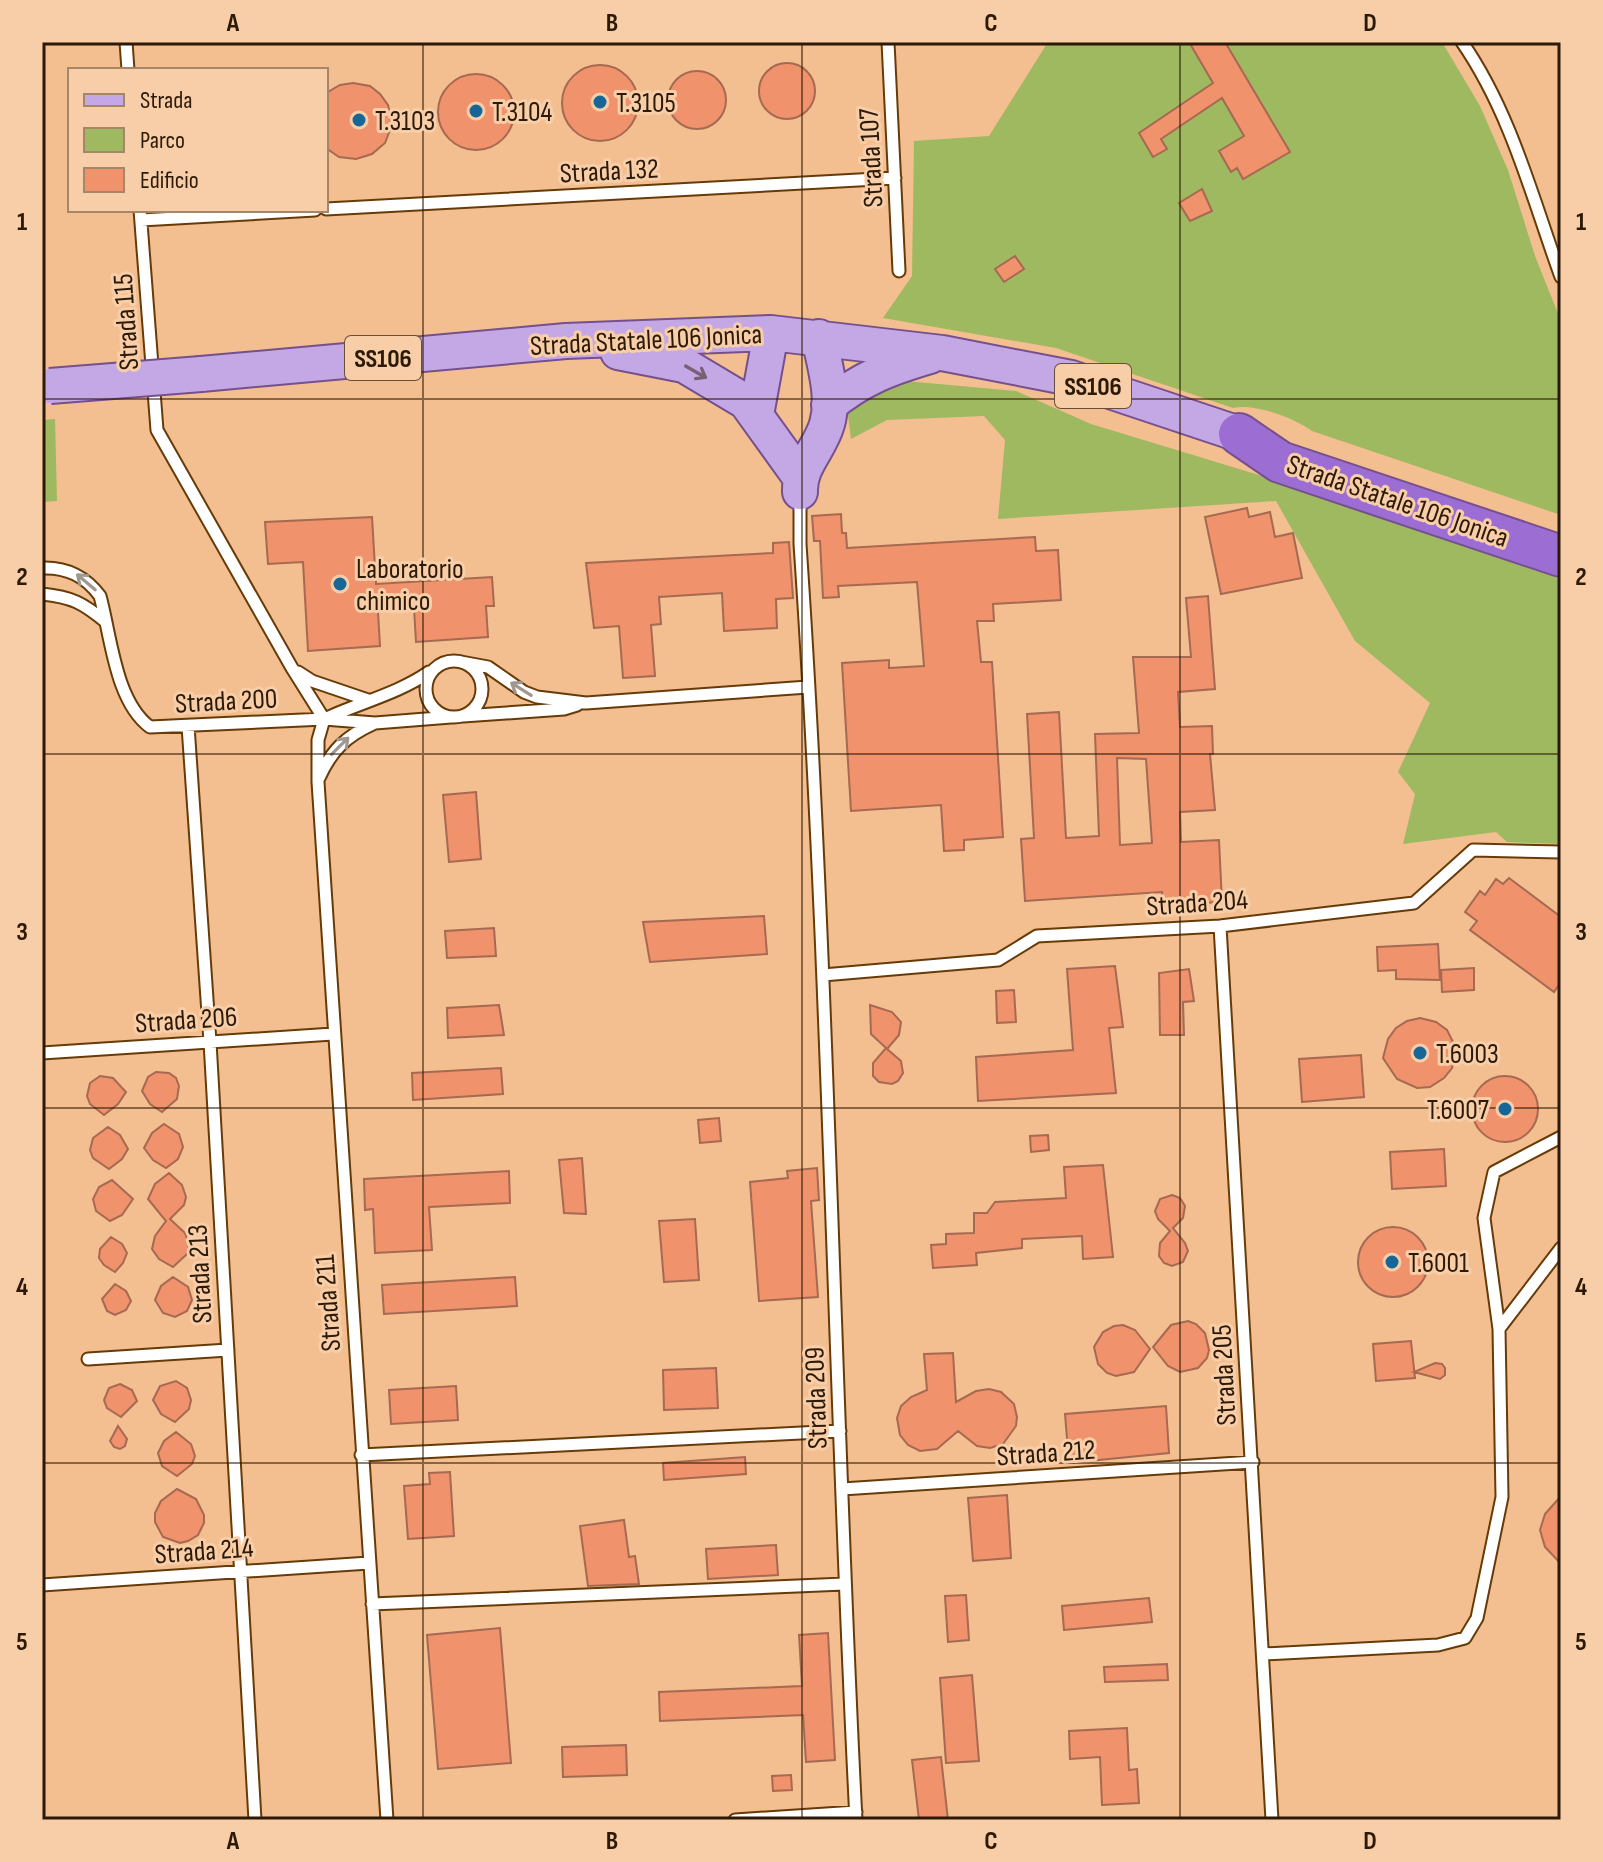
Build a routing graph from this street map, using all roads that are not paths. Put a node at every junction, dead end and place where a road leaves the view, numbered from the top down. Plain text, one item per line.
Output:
1 (126, 42) edge
2 (888, 42) edge
3 (1462, 42) edge
4 (128, 68) edge
5 (895, 178) junction
6 (328, 209) edge
7 (245, 212) edge
8 (141, 215) edge
9 (899, 271) dead end
10 (1561, 277) edge
11 (771, 333) junction
12 (819, 337) junction
13 (566, 341) junction
14 (942, 353) junction
15 (46, 386) edge
16 (829, 405) junction
17 (756, 415) junction
18 (1239, 434) junction
19 (800, 484) junction
20 (1561, 528) edge
21 (1561, 556) edge
22 (42, 568) edge
23 (42, 594) edge
24 (106, 622) junction
25 (461, 662) junction
26 (292, 668) junction
27 (436, 668) junction
28 (808, 687) junction
29 (368, 700) junction
30 (586, 703) junction
31 (456, 716) junction
32 (324, 719) junction
33 (375, 723) junction
34 (188, 726) junction
35 (318, 782) junction
36 (1561, 852) edge
37 (1220, 926) junction
38 (823, 975) junction
39 (333, 1034) junction
40 (210, 1042) junction
41 (42, 1053) edge
42 (1561, 1137) edge
43 (1561, 1248) edge
44 (1499, 1329) junction
45 (228, 1350) junction
46 (88, 1359) dead end
47 (840, 1431) junction
48 (361, 1455) junction
49 (1253, 1462) junction
50 (842, 1489) junction
51 (369, 1563) junction
52 (241, 1572) junction
53 (844, 1584) junction
54 (42, 1585) edge
55 (372, 1604) junction
56 (1264, 1654) junction
57 (856, 1816) edge
58 (255, 1820) edge
59 (387, 1820) edge
60 (735, 1820) edge
61 (1272, 1820) edge

1 - 4 lane
2 - 5 lane, Strada 107
3 - 10 lane
5 - 6 lane, Strada 132
5 - 9 lane, Strada 107
7 - 8 lane
8 - 26 lane, Strada 115
11 - 12 main road, Strada Statale 106 Jonica / SS106
11 - 13 main road, Strada Statale 106 Jonica / SS106
11 - 17 main road
12 - 14 main road, Strada Statale 106 Jonica / SS106
12 - 16 main road
13 - 15 main road, Strada Statale 106 Jonica / SS106, bridge
13 -> 17 main road
14 - 16 main road
14 - 18 main road, Strada Statale 106 Jonica / SS106
16 - 19 main road
17 - 19 main road
18 - 20 highway, Strada Statale 106 Jonica / SS106
18 - 21 highway, Strada Statale 106 Jonica / SS106
19 - 28 lane, Strada 209
24 -> 22 lane, Strada 200
23 - 24 lane
24 - 34 lane, Strada 200
25 - 27 lane
30 -> 25 lane
25 - 31 lane
26 - 29 lane
26 - 32 lane
27 - 29 lane
27 - 31 lane
28 - 30 lane
28 - 38 lane, Strada 209
29 - 32 lane
30 - 31 lane
31 - 33 lane
32 - 33 lane
32 - 34 lane, Strada 200
32 - 35 lane, Strada 211
35 -> 33 lane
34 - 40 lane, Strada 213
35 - 39 lane, Strada 211
36 - 37 lane, Strada 204
37 - 38 lane, Strada 204
37 - 49 lane, Strada 205
38 - 47 lane, Strada 209
39 - 40 lane, Strada 206
39 - 48 lane, Strada 211
40 - 41 lane, Strada 206
40 - 45 lane, Strada 213
42 - 44 lane
43 - 44 lane
44 - 56 lane
45 - 46 lane
45 - 52 lane, Strada 213
47 - 48 lane
47 - 50 lane, Strada 209
48 - 51 lane, Strada 211
49 - 50 lane, Strada 212
49 - 56 lane, Strada 205
50 - 53 lane, Strada 209
51 - 52 lane, Strada 214
51 - 55 lane, Strada 211
52 - 54 lane, Strada 214
52 - 58 lane, Strada 213
53 - 55 lane
53 - 57 lane, Strada 209
55 - 59 lane, Strada 211
56 - 61 lane, Strada 205
57 - 60 lane

